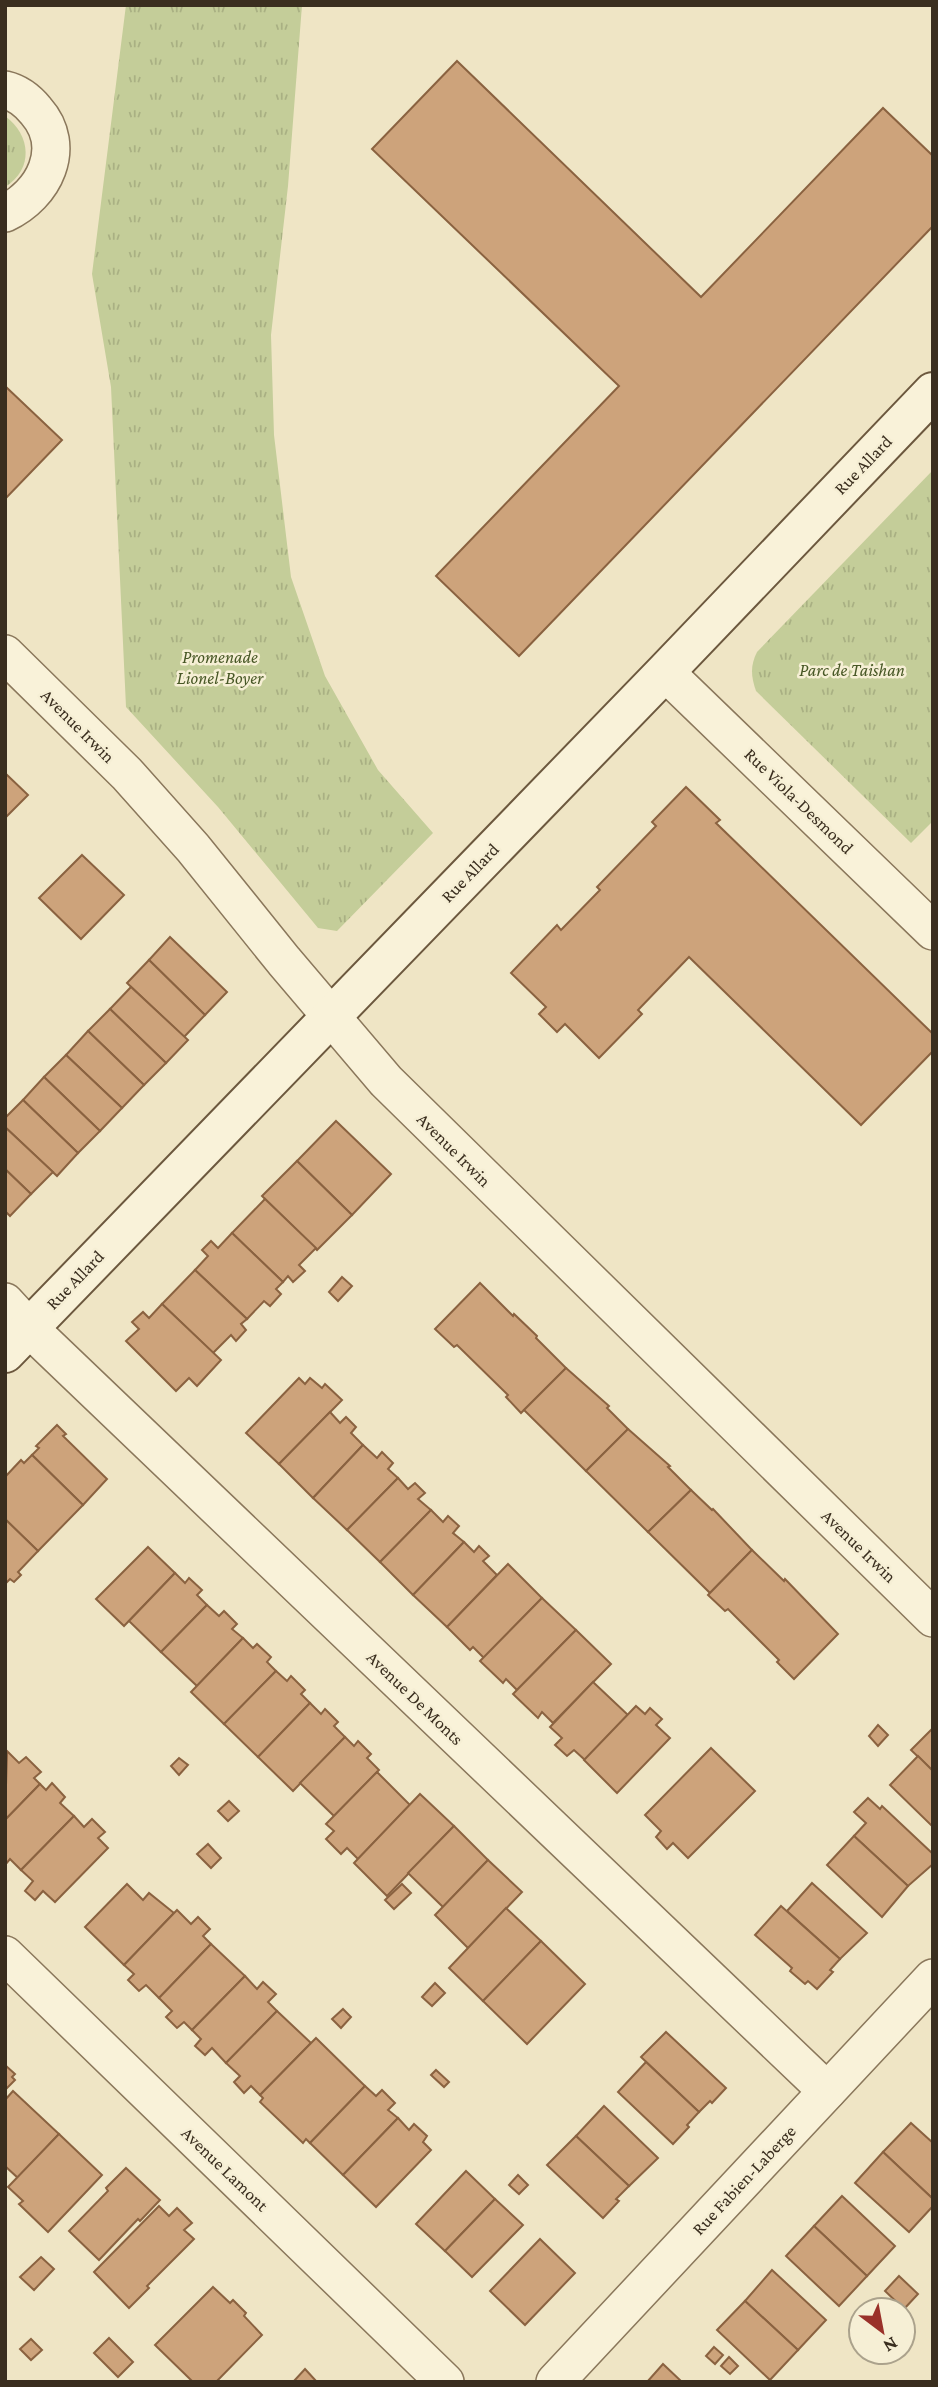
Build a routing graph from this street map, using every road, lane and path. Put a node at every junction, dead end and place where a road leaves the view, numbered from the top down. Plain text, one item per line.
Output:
1 (5, 90) edge
2 (5, 212) edge
3 (933, 392) edge
4 (5, 654) edge
5 (665, 671) junction
6 (933, 931) edge
7 (330, 1016) junction
8 (13, 1328) edge
9 (933, 1618) edge
10 (5, 1955) edge
11 (933, 1978) edge
12 (827, 2091) junction
13 (444, 2382) edge
14 (555, 2382) edge

1 - 2 street
3 - 5 street, Rue Allard
4 - 7 street, Avenue Irwin
5 - 6 street, Rue Viola-Desmond
5 - 7 street, Rue Allard
7 - 8 street, Rue Allard
7 - 9 street, Avenue Irwin
8 - 12 street, Avenue De Monts
10 - 13 street, Avenue Lamont
11 - 12 street, Rue Fabien-Laberge
12 - 14 street, Rue Fabien-Laberge

